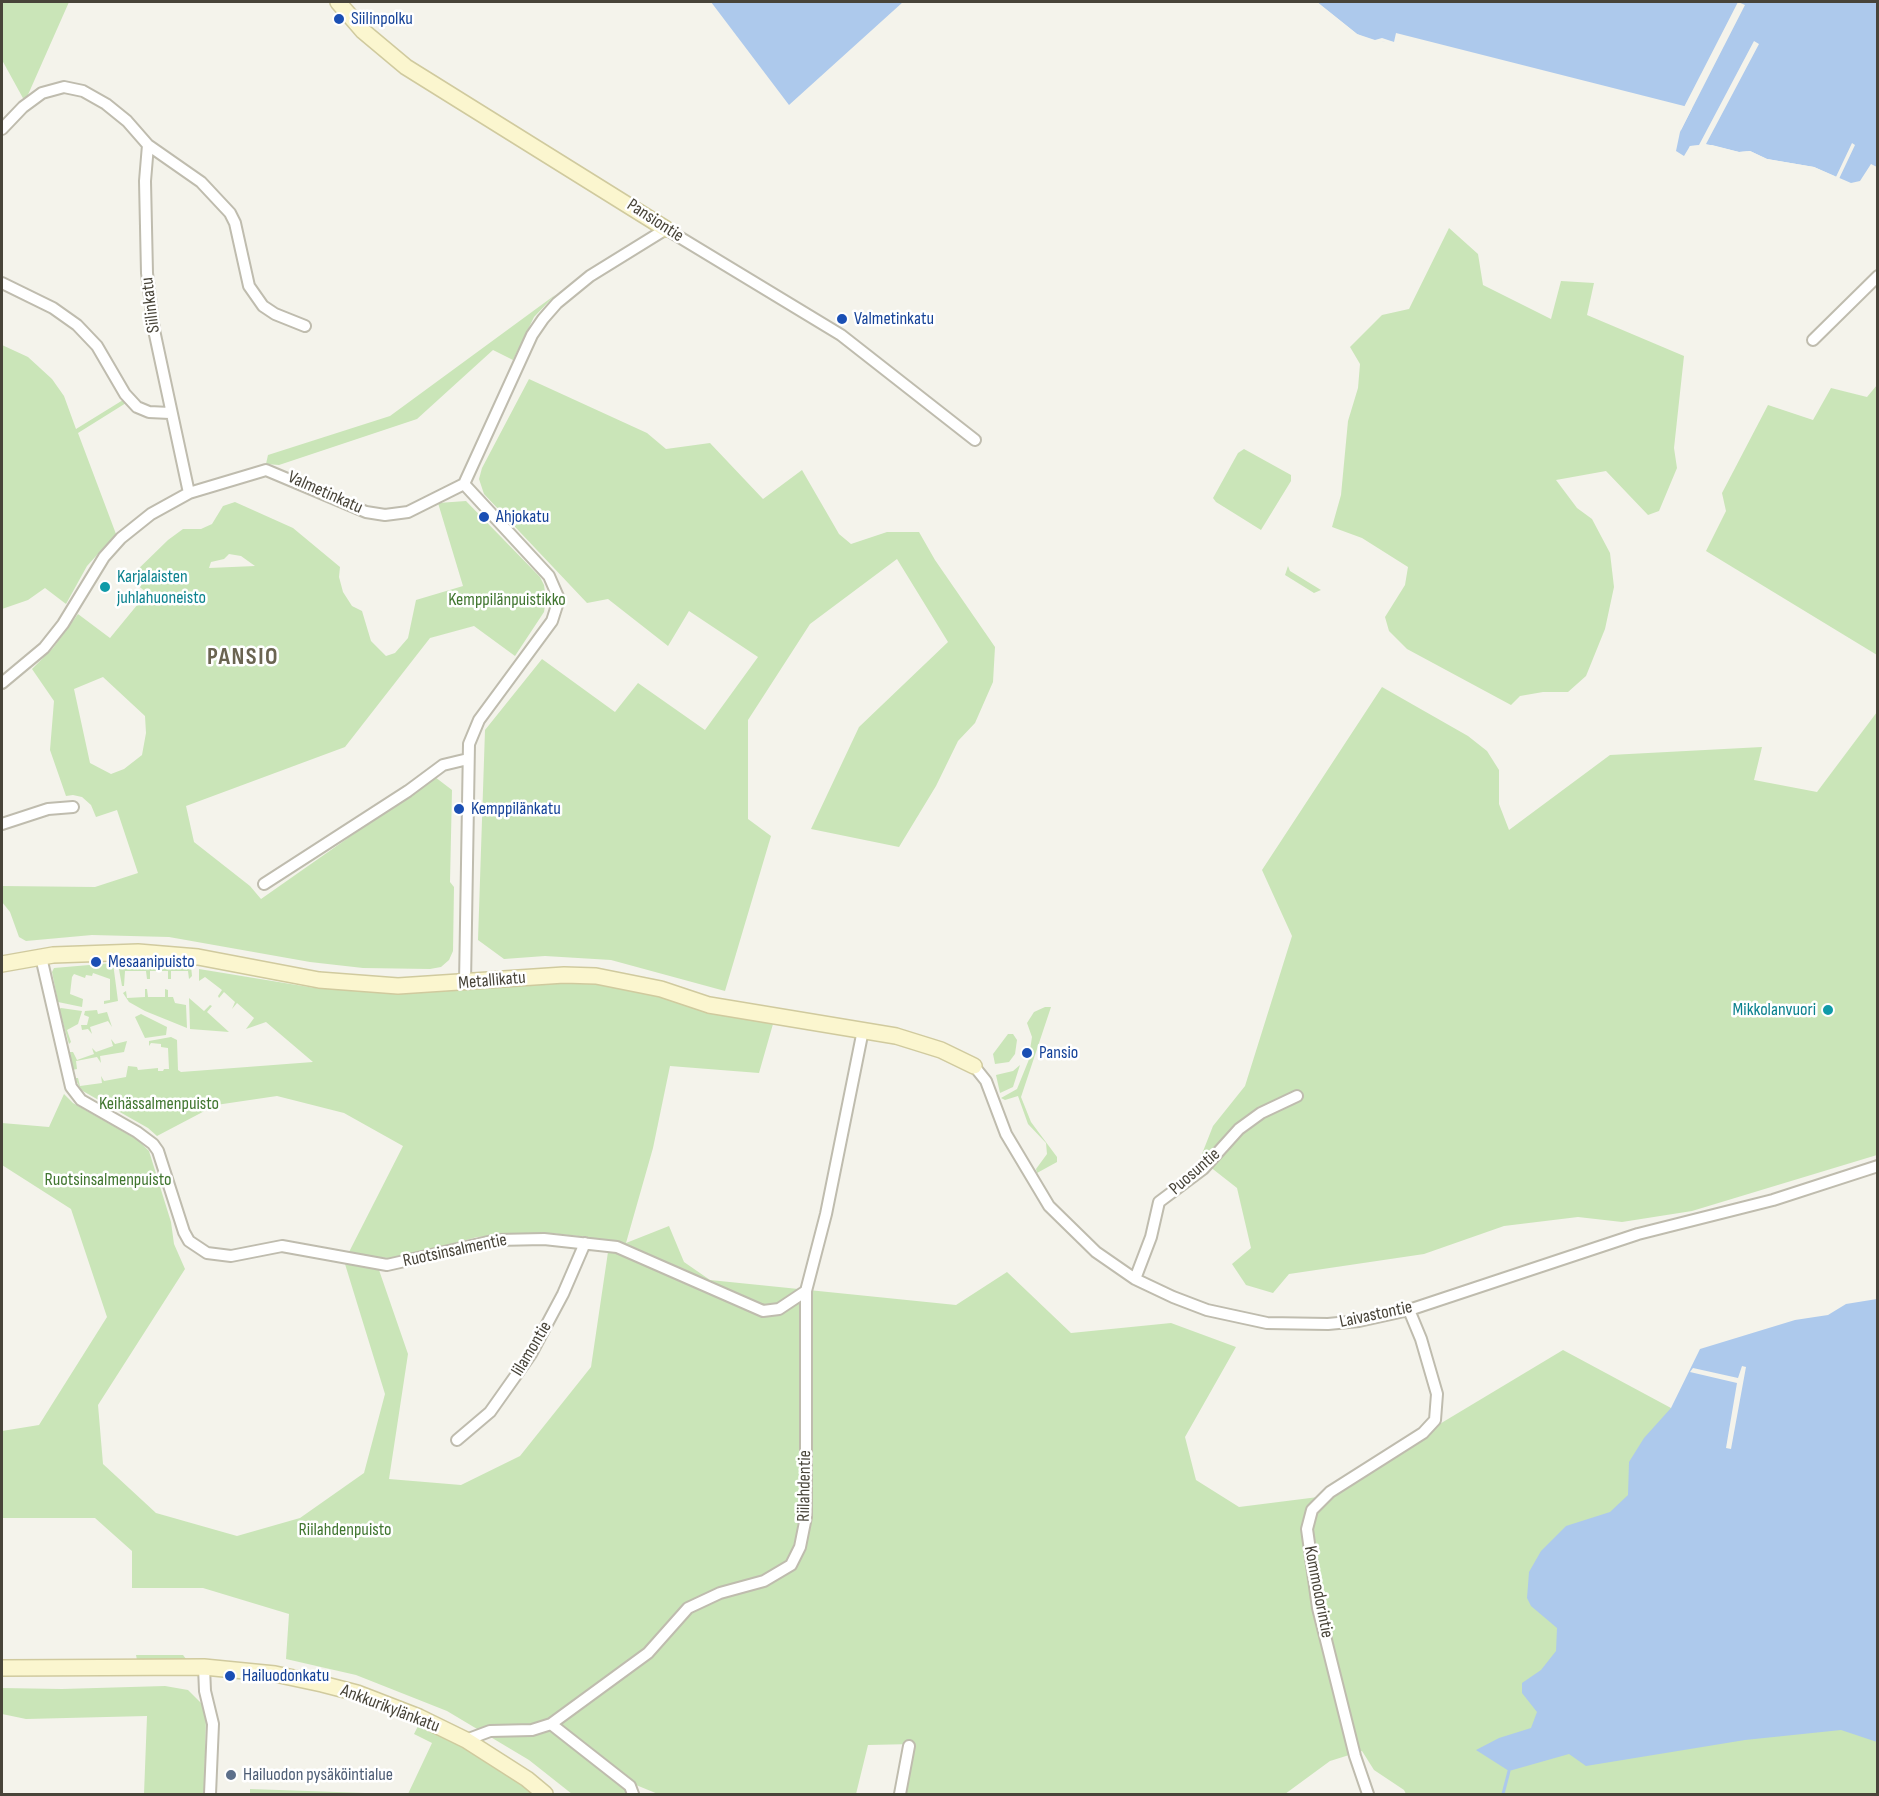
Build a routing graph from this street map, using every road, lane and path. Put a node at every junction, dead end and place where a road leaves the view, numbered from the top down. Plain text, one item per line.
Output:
1 (338, 2) edge
2 (2, 129) edge
3 (148, 145) junction
4 (666, 229) junction
5 (1878, 276) edge
6 (2, 283) edge
7 (305, 326) dead end
8 (1813, 340) dead end
9 (170, 413) junction
10 (975, 440) dead end
11 (464, 484) junction
12 (189, 493) junction
13 (2, 683) edge
14 (468, 759) junction
15 (74, 807) dead end
16 (2, 824) edge
17 (264, 884) dead end
18 (42, 957) junction
19 (2, 963) edge
20 (465, 983) junction
21 (863, 1029) junction
22 (974, 1066) joint
23 (1297, 1096) dead end
24 (1878, 1166) edge
25 (585, 1242) junction
26 (1135, 1279) junction
27 (806, 1291) junction
28 (1409, 1310) junction
29 (457, 1440) dead end
30 (204, 1667) junction
31 (2, 1668) edge
32 (551, 1724) junction
33 (466, 1740) junction
34 (909, 1746) dead end
35 (631, 1790) edge
36 (210, 1794) edge
37 (545, 1794) edge
38 (645, 1794) edge
39 (900, 1794) edge
40 (1368, 1794) edge

1 - 4 street, Pansiontie
2 - 3 street
3 - 7 street
3 - 9 street, Siilinkatu
4 - 10 street, Pansiontie
4 - 11 street
5 - 8 street
6 - 9 street
9 - 12 street, Siilinkatu
11 - 12 street, Valmetinkatu
11 - 14 street
12 - 13 street, Valmetinkatu
14 - 17 street
14 - 20 street
15 - 16 street
18 - 19 street, Metallikatu
18 - 20 street, Metallikatu
18 - 25 street, Ruotsinsalmentie
20 - 21 street, Metallikatu
21 - 22 street, Metallikatu
21 - 27 street, Riilahdentie
22 - 26 street, Laivastontie
23 - 26 street, Puosuntie
24 - 28 street, Laivastontie
25 - 27 street, Ruotsinsalmentie
25 - 29 street, Iilamontie
26 - 28 street, Laivastontie
27 - 32 street, Riilahdentie
28 - 40 street, Kommodorintie
30 - 31 street, Ankkurikylänkatu
30 - 33 street, Ankkurikylänkatu
30 - 36 street
32 - 33 street, Riilahdentie
32 - 35 street
33 - 37 street, Ankkurikylänkatu
34 - 39 street
35 - 38 street

